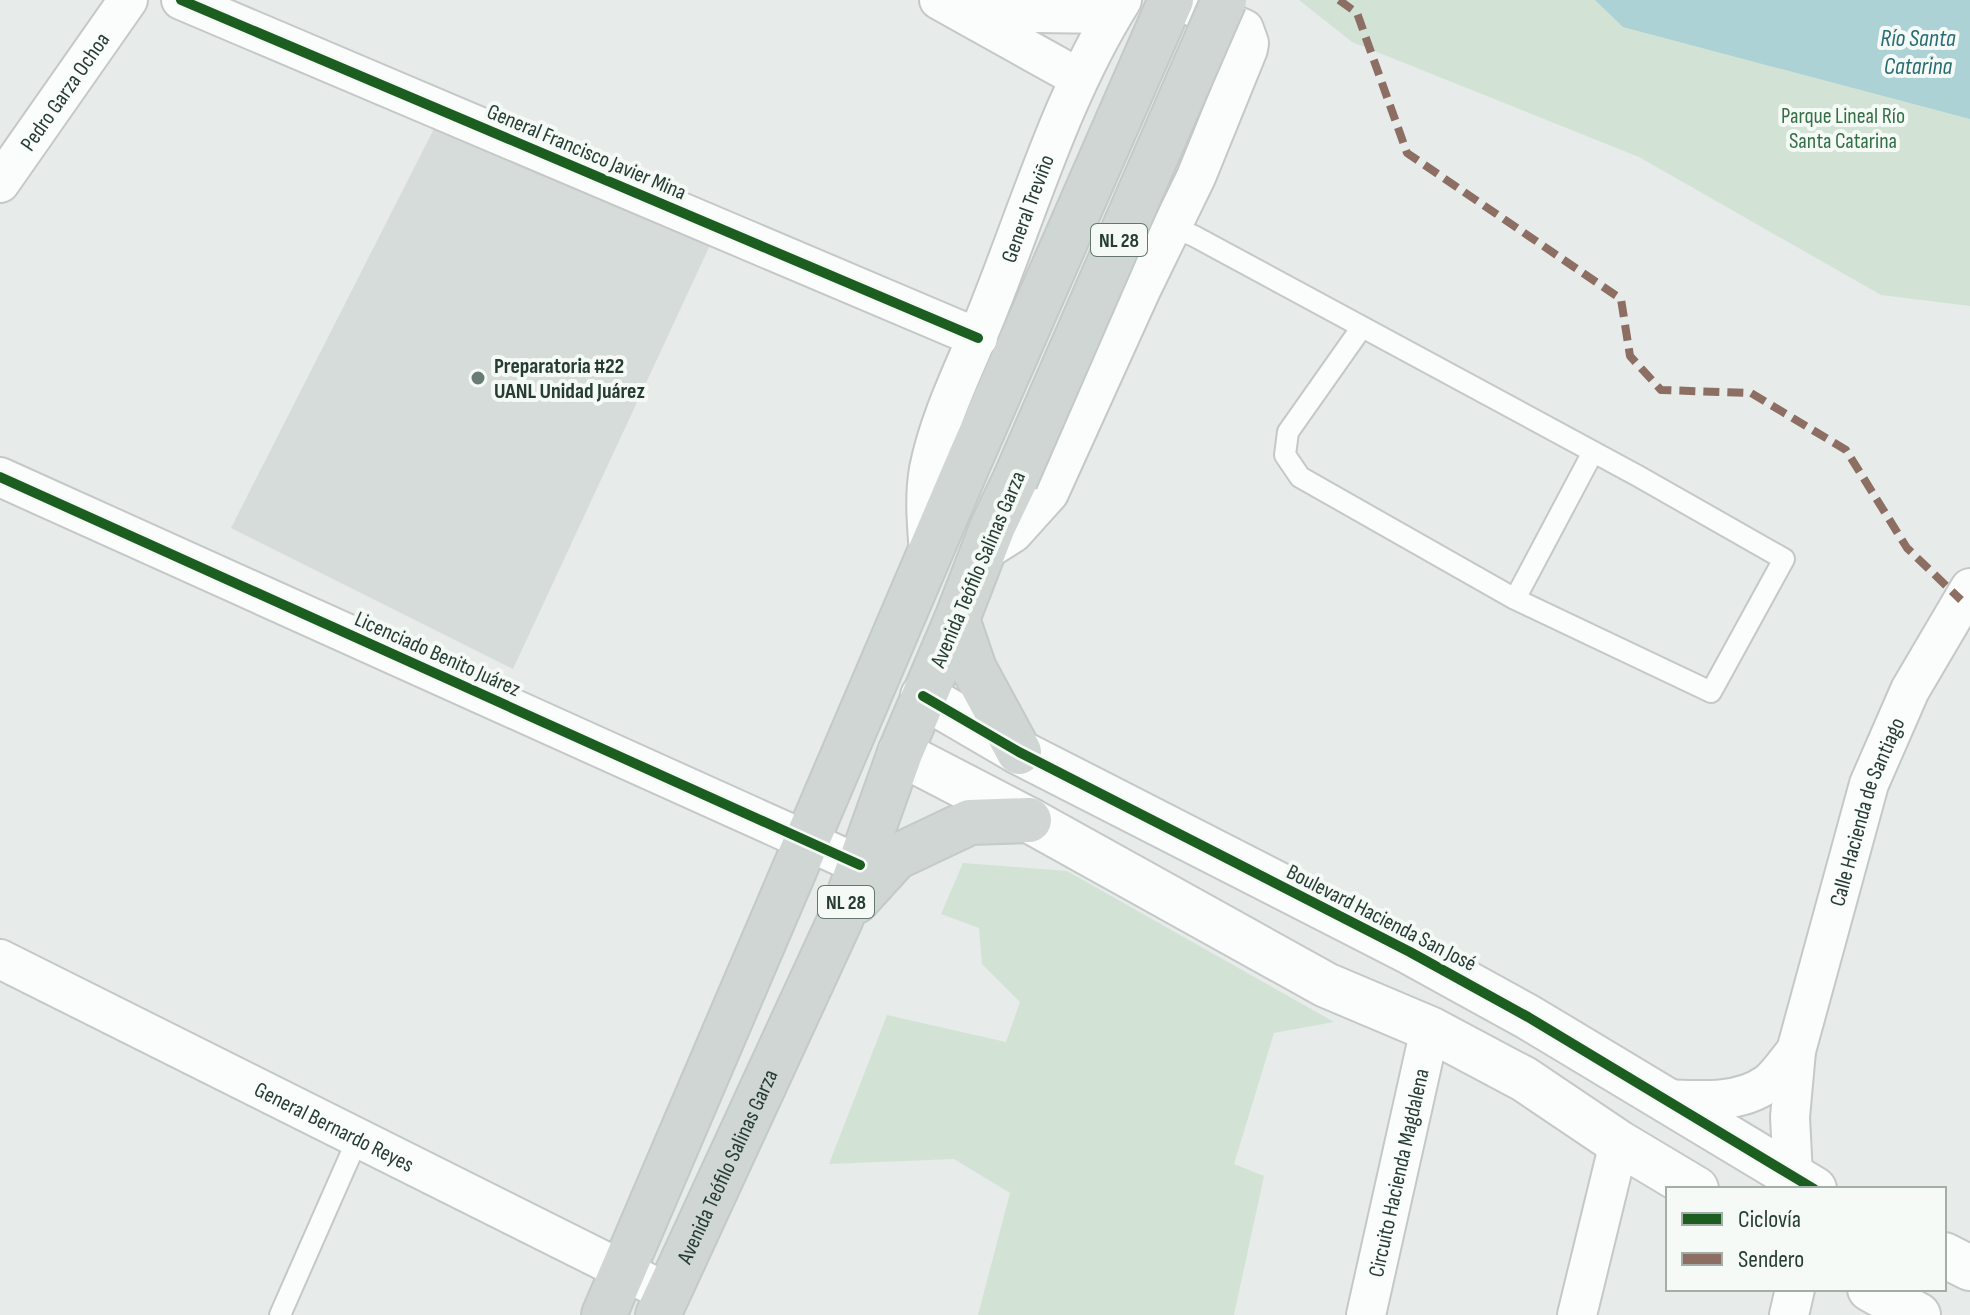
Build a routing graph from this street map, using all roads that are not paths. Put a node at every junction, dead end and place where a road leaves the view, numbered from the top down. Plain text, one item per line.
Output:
1 (128, 0) edge
2 (181, 0) edge
3 (1171, 0) edge
4 (1178, 0) edge
5 (1224, 0) edge
6 (950, 6) edge
7 (1117, 7) edge
8 (1079, 78) junction
9 (0, 183) edge
10 (1172, 227) junction
11 (1362, 327) junction
12 (978, 338) junction
13 (1593, 452) junction
14 (0, 477) edge
15 (983, 552) junction
16 (929, 554) junction
17 (1970, 588) edge
18 (1515, 599) junction
19 (957, 619) junction
20 (923, 696) junction
21 (1019, 752) junction
22 (900, 753) junction
23 (1029, 820) junction
24 (808, 841) junction
25 (860, 865) junction
26 (841, 918) junction
27 (1351, 924) junction
28 (1410, 952) junction
29 (0, 959) edge
30 (1326, 985) junction
31 (1376, 1008) junction
32 (1430, 1029) junction
33 (1796, 1051) junction
34 (1662, 1099) junction
35 (358, 1138) junction
36 (1619, 1143) junction
37 (1803, 1182) edge
38 (1693, 1187) edge
39 (1946, 1256) edge
40 (1970, 1268) edge
41 (623, 1271) junction
42 (1795, 1291) edge
43 (1874, 1291) edge
44 (663, 1304) edge
45 (280, 1315) edge
46 (604, 1315) edge
47 (1366, 1315) edge
48 (1577, 1315) edge
49 (1789, 1315) edge
50 (1918, 1315) edge

1 - 9 street, Pedro Garza Ochoa
2 - 12 street, General Francisco Javier Mina
3 - 16 main road, NL 28
4 - 10 street
5 - 15 main road, Avenida Teófilo Salinas Garza / NL 28, bridge
6 - 7 street
6 - 8 street
7 - 8 street, General Treviño
8 - 12 street, General Treviño
10 - 11 lane
10 - 15 street
11 - 13 lane
11 - 18 lane
12 - 16 street, General Treviño
13 - 18 lane
13 - 18 lane
14 - 24 street, Licenciado Benito Juárez
15 - 19 main road, Avenida Teófilo Salinas Garza / NL 28
16 - 24 main road, NL 28
17 - 33 street, Calle Hacienda de Santiago
19 - 20 main road, Avenida Teófilo Salinas Garza / NL 28
19 - 21 main road
20 - 21 street, Boulevard Hacienda San José
20 - 22 main road, Avenida Teófilo Salinas Garza / NL 28
21 - 27 street, Boulevard Hacienda San José
22 - 23 street
22 - 25 main road, Avenida Teófilo Salinas Garza / NL 28
23 - 26 main road
23 - 30 street
24 - 25 street, Licenciado Benito Juárez
24 - 41 main road, NL 28
25 - 26 main road, Avenida Teófilo Salinas Garza / NL 28
26 - 44 main road, Avenida Teófilo Salinas Garza / NL 28
27 - 28 street, Boulevard Hacienda San José
27 - 30 street
28 - 31 street
28 - 34 street, Boulevard Hacienda San José
29 - 35 street, General Bernardo Reyes
30 - 31 street
31 - 32 street
32 - 36 street
32 - 47 street, Circuito Hacienda Magdalena
33 - 34 street, Calle Hacienda de Santiago
33 - 37 street, Calle Hacienda de Santiago
34 - 37 street, Boulevard Hacienda San José
35 - 41 street, General Bernardo Reyes
35 - 45 lane
36 - 38 street
36 - 48 street
39 - 40 street
41 - 44 street, General Bernardo Reyes
41 - 46 main road, NL 28
42 - 49 street
43 - 50 street

